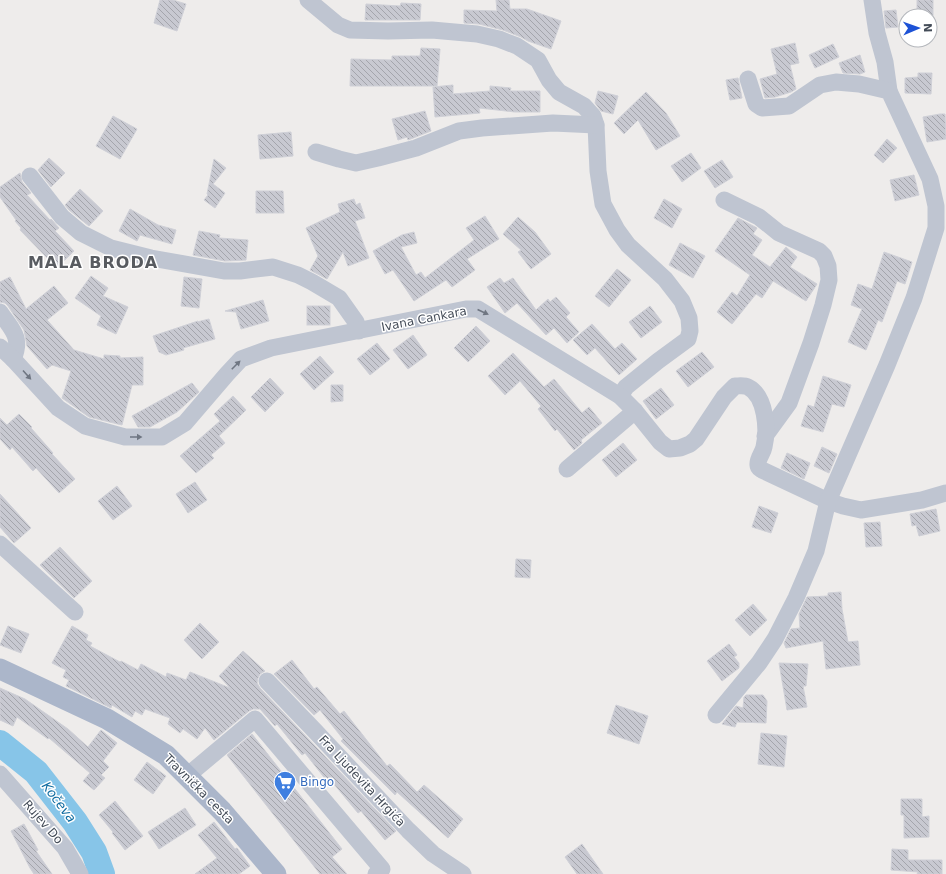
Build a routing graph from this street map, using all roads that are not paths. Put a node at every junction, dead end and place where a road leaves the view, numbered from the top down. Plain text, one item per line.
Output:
1 (308, 0) edge
2 (872, 0) edge
3 (748, 79) dead end
4 (889, 91) junction
5 (596, 125) junction
6 (316, 152) dead end
7 (30, 176) dead end
8 (724, 200) dead end
9 (0, 312) edge
10 (359, 331) junction
11 (0, 347) edge
12 (13, 359) junction
13 (620, 396) junction
14 (635, 411) junction
15 (765, 436) junction
16 (567, 469) dead end
17 (946, 493) edge
18 (828, 501) junction
19 (0, 544) edge
20 (75, 612) dead end
21 (0, 669) edge
22 (267, 682) dead end
23 (716, 715) dead end
24 (0, 774) edge
25 (187, 776) junction
26 (80, 874) edge
27 (276, 874) edge
28 (376, 874) edge
29 (463, 874) edge

1 - 5 street
2 - 4 street
3 - 4 street
4 - 18 street
5 - 6 street
5 - 13 street
7 - 10 street
8 - 15 street
9 - 12 street
12 -> 10 street, Ivana Cankara
10 -> 13 street, Ivana Cankara
11 - 12 street, Ivana Cankara
13 - 14 street, Ivana Cankara
14 - 15 street, Ivana Cankara
14 - 16 street
15 - 18 street, Ivana Cankara
17 - 18 street
18 - 23 street
19 - 20 street
21 - 25 main road, Travnička cesta
22 - 29 street, Fra Ljudevita Hrgića
24 - 26 street, Rujev Do
25 - 27 main road, Travnička cesta
25 - 28 street

